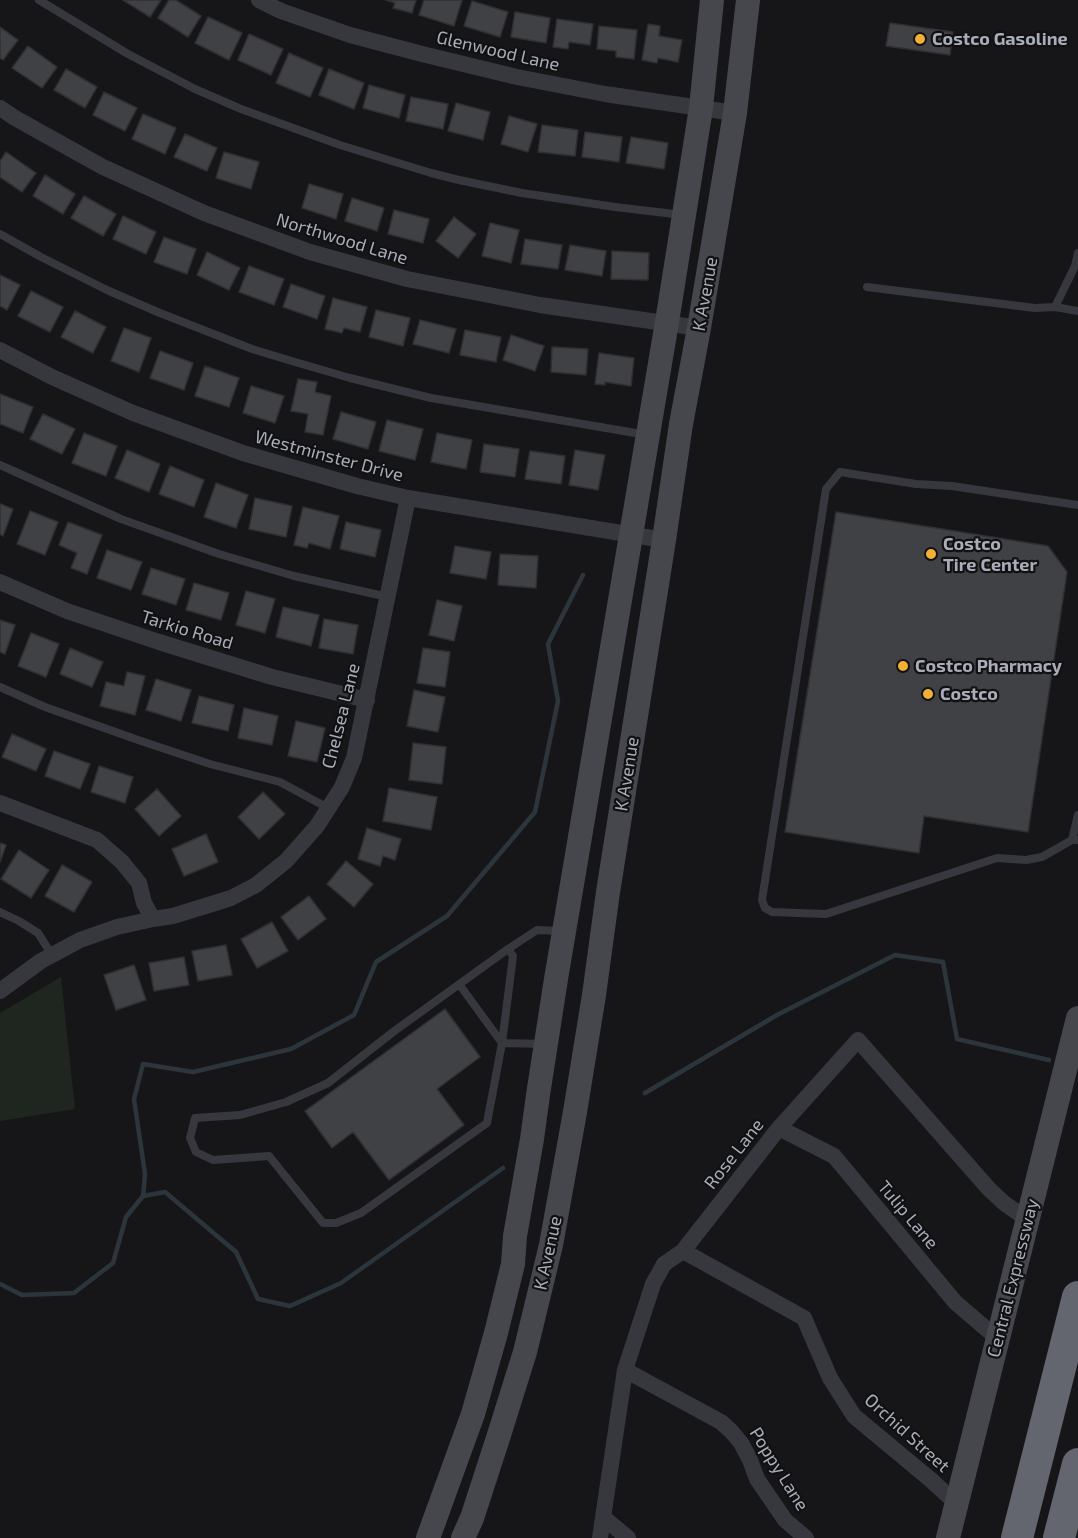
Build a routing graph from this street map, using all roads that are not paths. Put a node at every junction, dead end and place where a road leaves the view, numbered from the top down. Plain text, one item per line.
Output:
1 (39, 0) edge
2 (259, 0) edge
3 (712, 0) edge
4 (748, 0) edge
5 (0, 108) edge
6 (701, 108) junction
7 (735, 113) junction
8 (684, 215) junction
9 (0, 234) edge
10 (1078, 253) edge
11 (867, 287) dead end
12 (1054, 307) junction
13 (1078, 311) edge
14 (667, 322) junction
15 (699, 328) junction
16 (0, 350) edge
17 (647, 435) junction
18 (0, 465) edge
19 (408, 498) junction
20 (1078, 505) edge
21 (630, 535) junction
22 (664, 540) junction
23 (0, 582) edge
24 (388, 597) junction
25 (0, 687) edge
26 (367, 700) junction
27 (0, 803) edge
28 (328, 808) junction
29 (1078, 815) edge
30 (1075, 840) edge
31 (0, 912) edge
32 (153, 919) junction
33 (564, 931) junction
34 (508, 948) junction
35 (52, 955) junction
36 (459, 984) junction
37 (0, 992) edge
38 (1078, 1018) edge
39 (502, 1043) junction
40 (545, 1044) junction
41 (585, 1051) junction
42 (779, 1128) junction
43 (1028, 1220) junction
44 (683, 1251) junction
45 (1078, 1297) edge
46 (998, 1339) junction
47 (625, 1370) junction
48 (1078, 1464) edge
49 (957, 1504) junction
50 (604, 1518) junction
51 (428, 1538) edge
52 (463, 1538) edge
53 (600, 1538) edge
54 (628, 1538) edge
55 (806, 1538) edge
56 (948, 1538) edge
57 (1017, 1538) edge
58 (1059, 1538) edge

1 - 8 lane
2 - 6 street, Glenwood Lane
3 - 6 main road, K Avenue
4 - 7 main road, K Avenue
5 - 14 street, Northwood Lane
6 - 7 street, Glenwood Lane
6 - 8 main road, K Avenue
7 - 15 main road, K Avenue
8 - 14 main road, K Avenue
9 - 17 lane
10 - 12 lane
11 - 12 lane
12 - 13 lane
14 - 15 street, Northwood Lane
14 - 17 main road, K Avenue
15 - 22 main road, K Avenue
16 - 19 street, Westminster Drive
17 - 21 main road, K Avenue
18 - 24 lane
19 - 21 street, Westminster Drive
19 - 24 street, Chelsea Lane
20 - 30 lane
21 - 22 street, Westminster Drive
21 - 33 main road, K Avenue
22 - 41 main road, K Avenue
23 - 26 street, Tarkio Road
24 - 26 street, Chelsea Lane
25 - 28 lane
26 - 28 street, Chelsea Lane
27 - 32 street
28 - 32 street, Chelsea Lane
29 - 30 lane
31 - 35 lane
32 - 35 street, Chelsea Lane
33 - 34 lane
33 - 40 main road, K Avenue
34 - 36 lane
34 - 39 lane
35 - 37 street, Chelsea Lane
36 - 39 lane
36 - 39 lane
38 - 43 main road, Central Expressway
39 - 40 lane
40 - 41 main road
40 - 51 main road, K Avenue
41 - 52 main road, K Avenue
42 - 43 street, Rose Lane
42 - 44 street, Rose Lane
42 - 46 street, Tulip Lane
43 - 46 main road, Central Expressway
44 - 47 street, Rose Lane
44 - 49 street, Orchid Street
45 - 57 highway
46 - 49 main road, Central Expressway
47 - 50 street, Rose Lane
47 - 55 street, Poppy Lane
48 - 58 highway
49 - 56 main road, Central Expressway
50 - 53 street, Rose Lane
50 - 54 street

